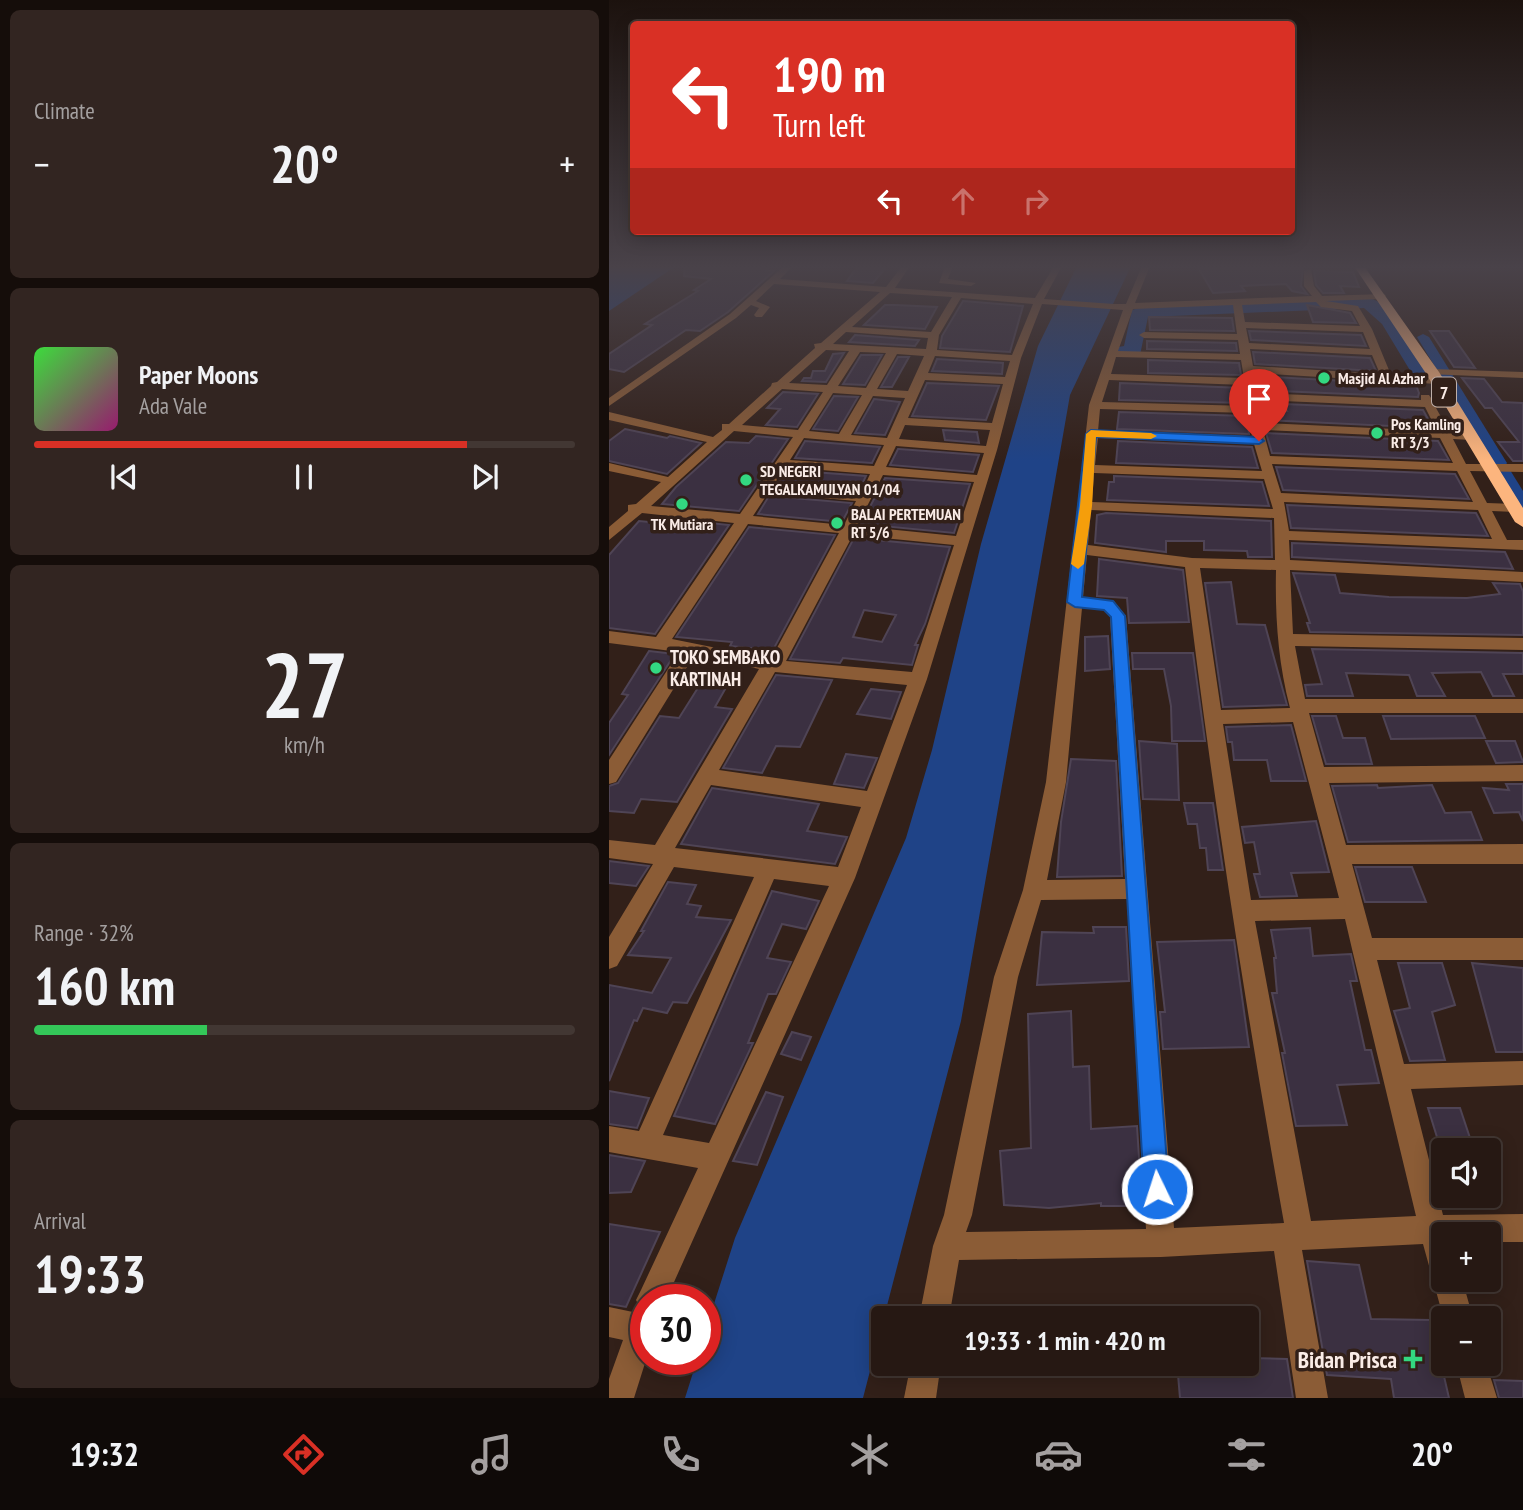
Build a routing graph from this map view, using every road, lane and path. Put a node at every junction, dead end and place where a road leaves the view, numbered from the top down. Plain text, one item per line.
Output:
1 (710, 331) edge
2 (838, 331) edge
3 (909, 331) edge
4 (936, 331) edge
5 (1025, 331) edge
6 (1116, 331) edge
7 (1145, 331) edge
8 (1241, 331) edge
9 (1359, 331) edge
10 (1368, 331) edge
11 (1406, 331) edge
12 (934, 335) junction
13 (821, 346) junction
14 (856, 349) junction
15 (894, 351) junction
16 (1375, 352) junction
17 (931, 353) junction
18 (1111, 354) junction
19 (1016, 358) junction
20 (1246, 365) junction
21 (1437, 375) junction
22 (921, 376) junction
23 (1387, 376) junction
24 (1104, 377) junction
25 (1521, 377) edge
26 (1010, 381) junction
27 (1418, 381) junction
28 (779, 385) junction
29 (830, 388) junction
30 (871, 391) junction
31 (912, 395) junction
32 (609, 403) edge
33 (1428, 404) junction
34 (1095, 405) junction
35 (1452, 405) junction
36 (609, 416) edge
37 (901, 421) junction
38 (997, 427) junction
39 (727, 428) junction
40 (1258, 433) junction
41 (801, 434) junction
42 (1091, 434) junction
43 (1446, 435) junction
44 (1471, 436) junction
45 (843, 438) junction
46 (708, 439) junction
47 (890, 442) junction
48 (991, 450) junction
49 (1264, 460) junction
50 (782, 463) junction
51 (609, 467) edge
52 (1462, 467) junction
53 (1490, 467) junction
54 (1523, 468) edge
55 (1087, 470) junction
56 (877, 472) junction
57 (1268, 475) junction
58 (662, 478) junction
59 (981, 479) junction
60 (765, 489) junction
61 (1274, 497) junction
62 (864, 498) junction
63 (1086, 506) junction
64 (634, 508) junction
65 (1483, 508) junction
66 (1515, 509) junction
67 (1281, 514) junction
68 (745, 519) junction
69 (1523, 522) edge
70 (609, 524) edge
71 (847, 530) junction
72 (609, 535) edge
73 (1282, 535) junction
74 (960, 541) junction
75 (1502, 544) junction
76 (1523, 545) edge
77 (1079, 549) junction
78 (1192, 563) junction
79 (1283, 565) junction
80 (1523, 577) edge
81 (1075, 602) junction
82 (611, 640) edge
83 (1286, 640) junction
84 (661, 642) junction
85 (1523, 644) edge
86 (691, 648) junction
87 (772, 665) junction
88 (918, 680) junction
89 (1523, 706) edge
90 (1300, 710) junction
91 (1212, 717) junction
92 (1523, 773) edge
93 (1317, 775) junction
94 (609, 776) edge
95 (705, 776) junction
96 (873, 800) junction
97 (609, 849) edge
98 (1523, 854) edge
99 (1339, 855) junction
100 (664, 856) junction
101 (768, 868) junction
102 (844, 878) junction
103 (1135, 889) junction
104 (1034, 890) junction
105 (1353, 908) junction
106 (1244, 911) junction
107 (1363, 949) junction
108 (1523, 949) edge
109 (609, 958) edge
110 (1523, 1073) edge
111 (1396, 1077) junction
112 (609, 1139) edge
113 (646, 1144) junction
114 (717, 1158) junction
115 (1431, 1222) edge
116 (1501, 1228) edge
117 (1523, 1228) edge
118 (1431, 1229) edge
119 (1293, 1236) junction
120 (1161, 1243) junction
121 (947, 1246) junction
122 (658, 1284) edge
123 (936, 1306) edge
124 (609, 1322) edge
125 (630, 1323) edge
126 (630, 1362) edge
127 (924, 1376) edge
128 (1475, 1376) edge
129 (618, 1398) edge
130 (920, 1398) edge
131 (1312, 1398) edge
132 (1481, 1398) edge

1 - 32 street
2 - 13 street
3 - 12 street
4 - 12 street
5 - 19 street
6 - 18 street
7 - 20 street
8 - 20 street
9 - 20 street
10 - 16 street
11 - 21 highway, 7
12 - 17 street
13 - 14 street
13 - 28 street
14 - 15 street
14 - 29 street
15 - 17 street
15 - 30 street
16 - 20 street
16 - 23 street
17 - 19 street
17 - 22 street
18 - 20 street
18 - 24 street
19 - 26 street
20 - 23 street
20 - 24 street
20 - 33 street
20 - 34 street
20 - 40 street
21 - 25 street
21 - 27 street
21 - 35 highway, 7
22 - 26 street
22 - 31 street
23 - 27 street
24 - 34 street
26 - 38 street
27 - 33 street
28 - 29 street
28 - 39 street
29 - 30 street
29 - 41 street
30 - 31 street
30 - 45 street
31 - 37 street
33 - 35 street
33 - 43 street
34 - 42 street
35 - 44 highway, 7
36 - 46 street
37 - 38 street
37 - 47 street
38 - 48 street
39 - 41 street
39 - 46 street
39 - 64 street
40 - 42 street
40 - 43 street
40 - 49 street
41 - 45 street
41 - 50 street
42 - 55 street
43 - 44 street
43 - 52 street
44 - 53 highway, 7
45 - 47 street
46 - 58 street
47 - 48 street
47 - 56 street
48 - 59 street
49 - 52 street
49 - 57 street
50 - 56 street
50 - 60 street
51 - 58 street
52 - 53 street
52 - 65 street
53 - 54 street
53 - 66 highway, 7
55 - 57 street
55 - 63 street
56 - 59 street
56 - 62 street
57 - 61 street
58 - 64 street
59 - 74 street
60 - 62 street
60 - 68 street
61 - 65 street
61 - 67 street
62 - 71 street
63 - 67 street
63 - 77 street
64 - 68 street
64 - 70 street
64 - 72 street
65 - 66 street
65 - 75 street
66 - 69 highway, 7
67 - 73 street
68 - 71 street
68 - 84 street
71 - 74 street
71 - 87 street
73 - 75 street
73 - 79 street
74 - 88 street
75 - 76 street
77 - 78 street
77 - 81 street
78 - 79 street
78 - 91 street
79 - 80 street
79 - 83 street
81 - 103 street
81 - 104 street
82 - 84 street
83 - 85 street
83 - 90 street
84 - 86 street
86 - 87 street
86 - 94 street
87 - 88 street
87 - 95 street
88 - 96 street
89 - 90 street
90 - 91 street
90 - 93 street
91 - 106 street
92 - 93 street
93 - 99 street
95 - 96 street
95 - 100 street
96 - 102 street
97 - 100 street
98 - 99 street
99 - 105 street
100 - 101 street
100 - 109 street
101 - 102 street
101 - 113 street
102 - 114 street
103 - 104 street
103 - 120 street
104 - 121 street
105 - 106 street
105 - 107 street
106 - 119 street
107 - 108 street
107 - 111 street
110 - 111 street
111 - 115 street
112 - 113 street
113 - 114 street
114 - 122 street
116 - 117 street
118 - 119 street
119 - 120 street
119 - 131 street
120 - 121 street
121 - 123 street
124 - 125 street
126 - 129 street
127 - 130 street
128 - 132 street

